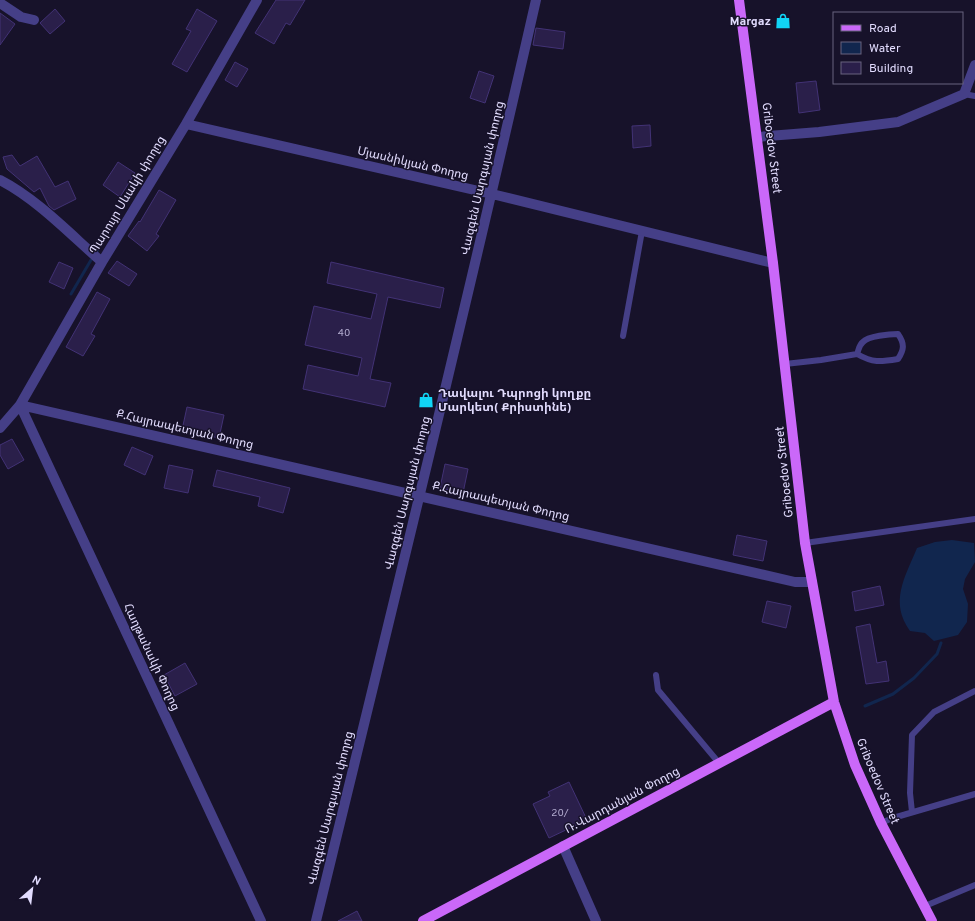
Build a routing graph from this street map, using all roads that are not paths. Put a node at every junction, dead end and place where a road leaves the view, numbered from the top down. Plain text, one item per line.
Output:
1 (257, 0) edge
2 (536, 0) edge
3 (738, 0) edge
4 (0, 3) edge
5 (34, 20) dead end
6 (975, 65) edge
7 (964, 94) junction
8 (975, 96) edge
9 (186, 124) junction
10 (757, 137) junction
11 (0, 180) edge
12 (492, 194) junction
13 (642, 231) junction
14 (102, 262) junction
15 (773, 263) junction
16 (623, 336) dead end
17 (857, 354) junction
18 (785, 364) junction
19 (20, 405) junction
20 (0, 428) edge
21 (420, 496) junction
22 (975, 519) edge
23 (805, 543) junction
24 (812, 582) junction
25 (656, 675) dead end
26 (975, 691) edge
27 (834, 702) junction
28 (719, 763) junction
29 (975, 794) edge
30 (912, 812) junction
31 (881, 823) junction
32 (563, 846) junction
33 (975, 885) edge
34 (925, 906) junction
35 (261, 921) edge
36 (316, 921) edge
37 (423, 921) edge
38 (596, 921) edge
39 (932, 921) edge

1 - 9 street, Պարույր Սևակի փողոց
2 - 12 street, Վազգեն Սարգսյան փողոց
3 - 10 main road, Griboedov Street
4 - 5 street
6 - 7 street
7 - 8 lane
7 - 10 street
9 - 12 street, Մյասնիկյան Փողոց
9 - 14 street, Պարույր Սևակի փողոց
10 - 15 main road, Griboedov Street
11 - 14 street
12 - 13 street, Մյասնիկյան Փողոց
12 - 21 street, Վազգեն Սարգսյան փողոց
13 - 15 street, Մյասնիկյան Փողոց
13 - 16 lane
14 - 19 street, Պարույր Սևակի փողոց
15 - 18 main road, Griboedov Street
17 - 17 lane
17 - 18 lane
18 - 23 main road, Griboedov Street
19 - 20 street, Պարույր Սևակի փողոց
19 - 21 street, Ք.Հայրապետյան Փողոց
19 - 35 street, Հաղթանակի Փողոց
21 - 24 street, Ք.Հայրապետյան Փողոց
21 - 36 street, Վազգեն Սարգսյան փողոց
22 - 23 lane
23 - 24 main road, Griboedov Street
24 - 27 main road, Griboedov Street
25 - 28 lane
26 - 30 lane
27 - 28 main road, Ռ.Վարդանյան Փողոց
27 - 31 main road, Griboedov Street
28 - 32 main road, Ռ.Վարդանյան Փողոց
29 - 30 lane
30 - 31 lane
31 - 34 main road, Griboedov Street
32 - 37 main road, Ռ.Վարդանյան Փողոց
32 - 38 street
33 - 34 lane
34 - 39 main road, Griboedov Street

